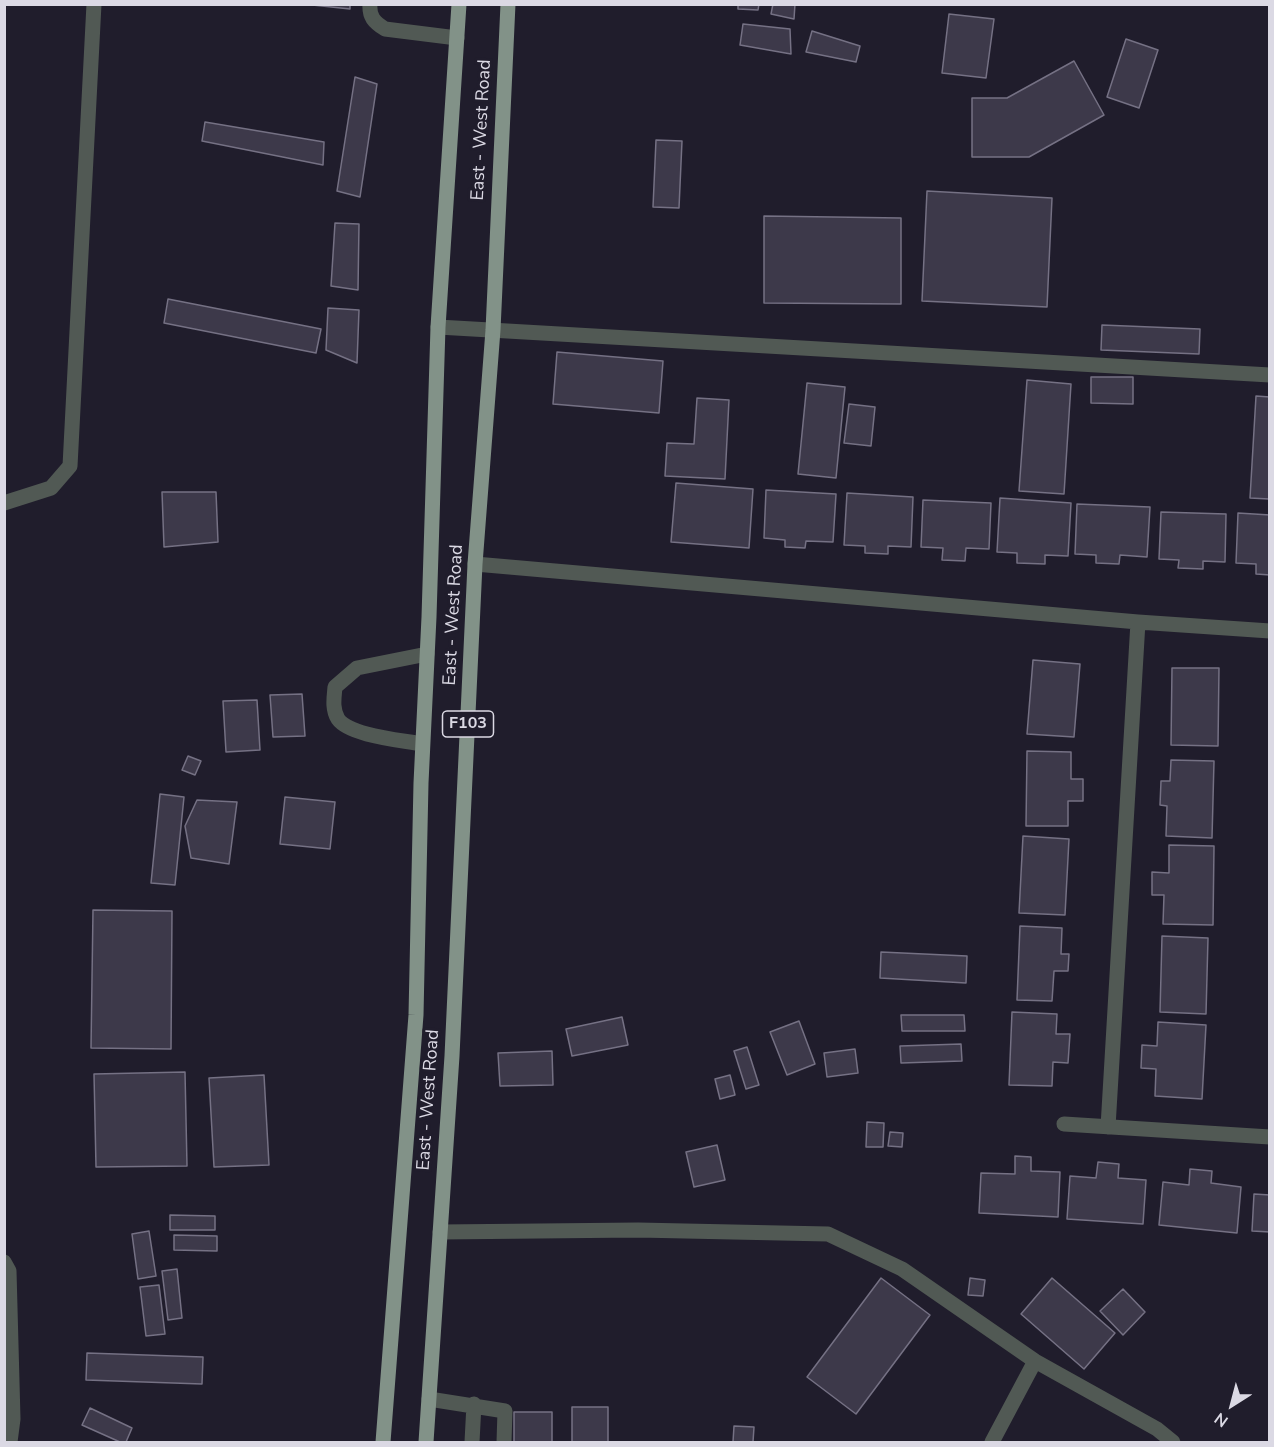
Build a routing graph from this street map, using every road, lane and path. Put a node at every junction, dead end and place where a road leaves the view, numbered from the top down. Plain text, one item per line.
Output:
1 (94, 4) edge
2 (370, 4) edge
3 (459, 4) edge
4 (507, 4) edge
5 (456, 38) junction
6 (438, 327) junction
7 (493, 330) junction
8 (1269, 375) edge
9 (4, 503) edge
10 (475, 564) junction
11 (1138, 622) junction
12 (1269, 631) edge
13 (427, 654) junction
14 (422, 744) junction
15 (1064, 1124) dead end
16 (1108, 1126) junction
17 (1269, 1137) edge
18 (440, 1232) junction
19 (4, 1262) edge
20 (1035, 1361) junction
21 (429, 1399) junction
22 (474, 1404) junction
23 (10, 1443) edge
24 (383, 1443) edge
25 (426, 1443) edge
26 (472, 1443) edge
27 (504, 1443) edge
28 (992, 1443) edge
29 (1173, 1443) edge

1 - 9 street
2 - 5 street
3 - 5 main road, East - West Road / F103
4 - 7 main road, East - West Road / F103
5 - 6 main road, East - West Road / F103
6 - 7 street
6 - 13 main road, East - West Road / F103
7 - 8 street
7 - 10 main road, East - West Road / F103
10 - 11 street
10 - 18 main road, East - West Road / F103
11 - 12 street
11 - 16 street
13 - 14 main road, East - West Road / F103
13 - 14 street
14 - 24 main road, East - West Road / F103
15 - 16 street
16 - 17 street
18 - 20 street
18 - 21 main road, East - West Road / F103
19 - 23 street
20 - 28 street
20 - 29 street
21 - 22 street
21 - 25 main road, East - West Road / F103
22 - 26 street
22 - 27 street

